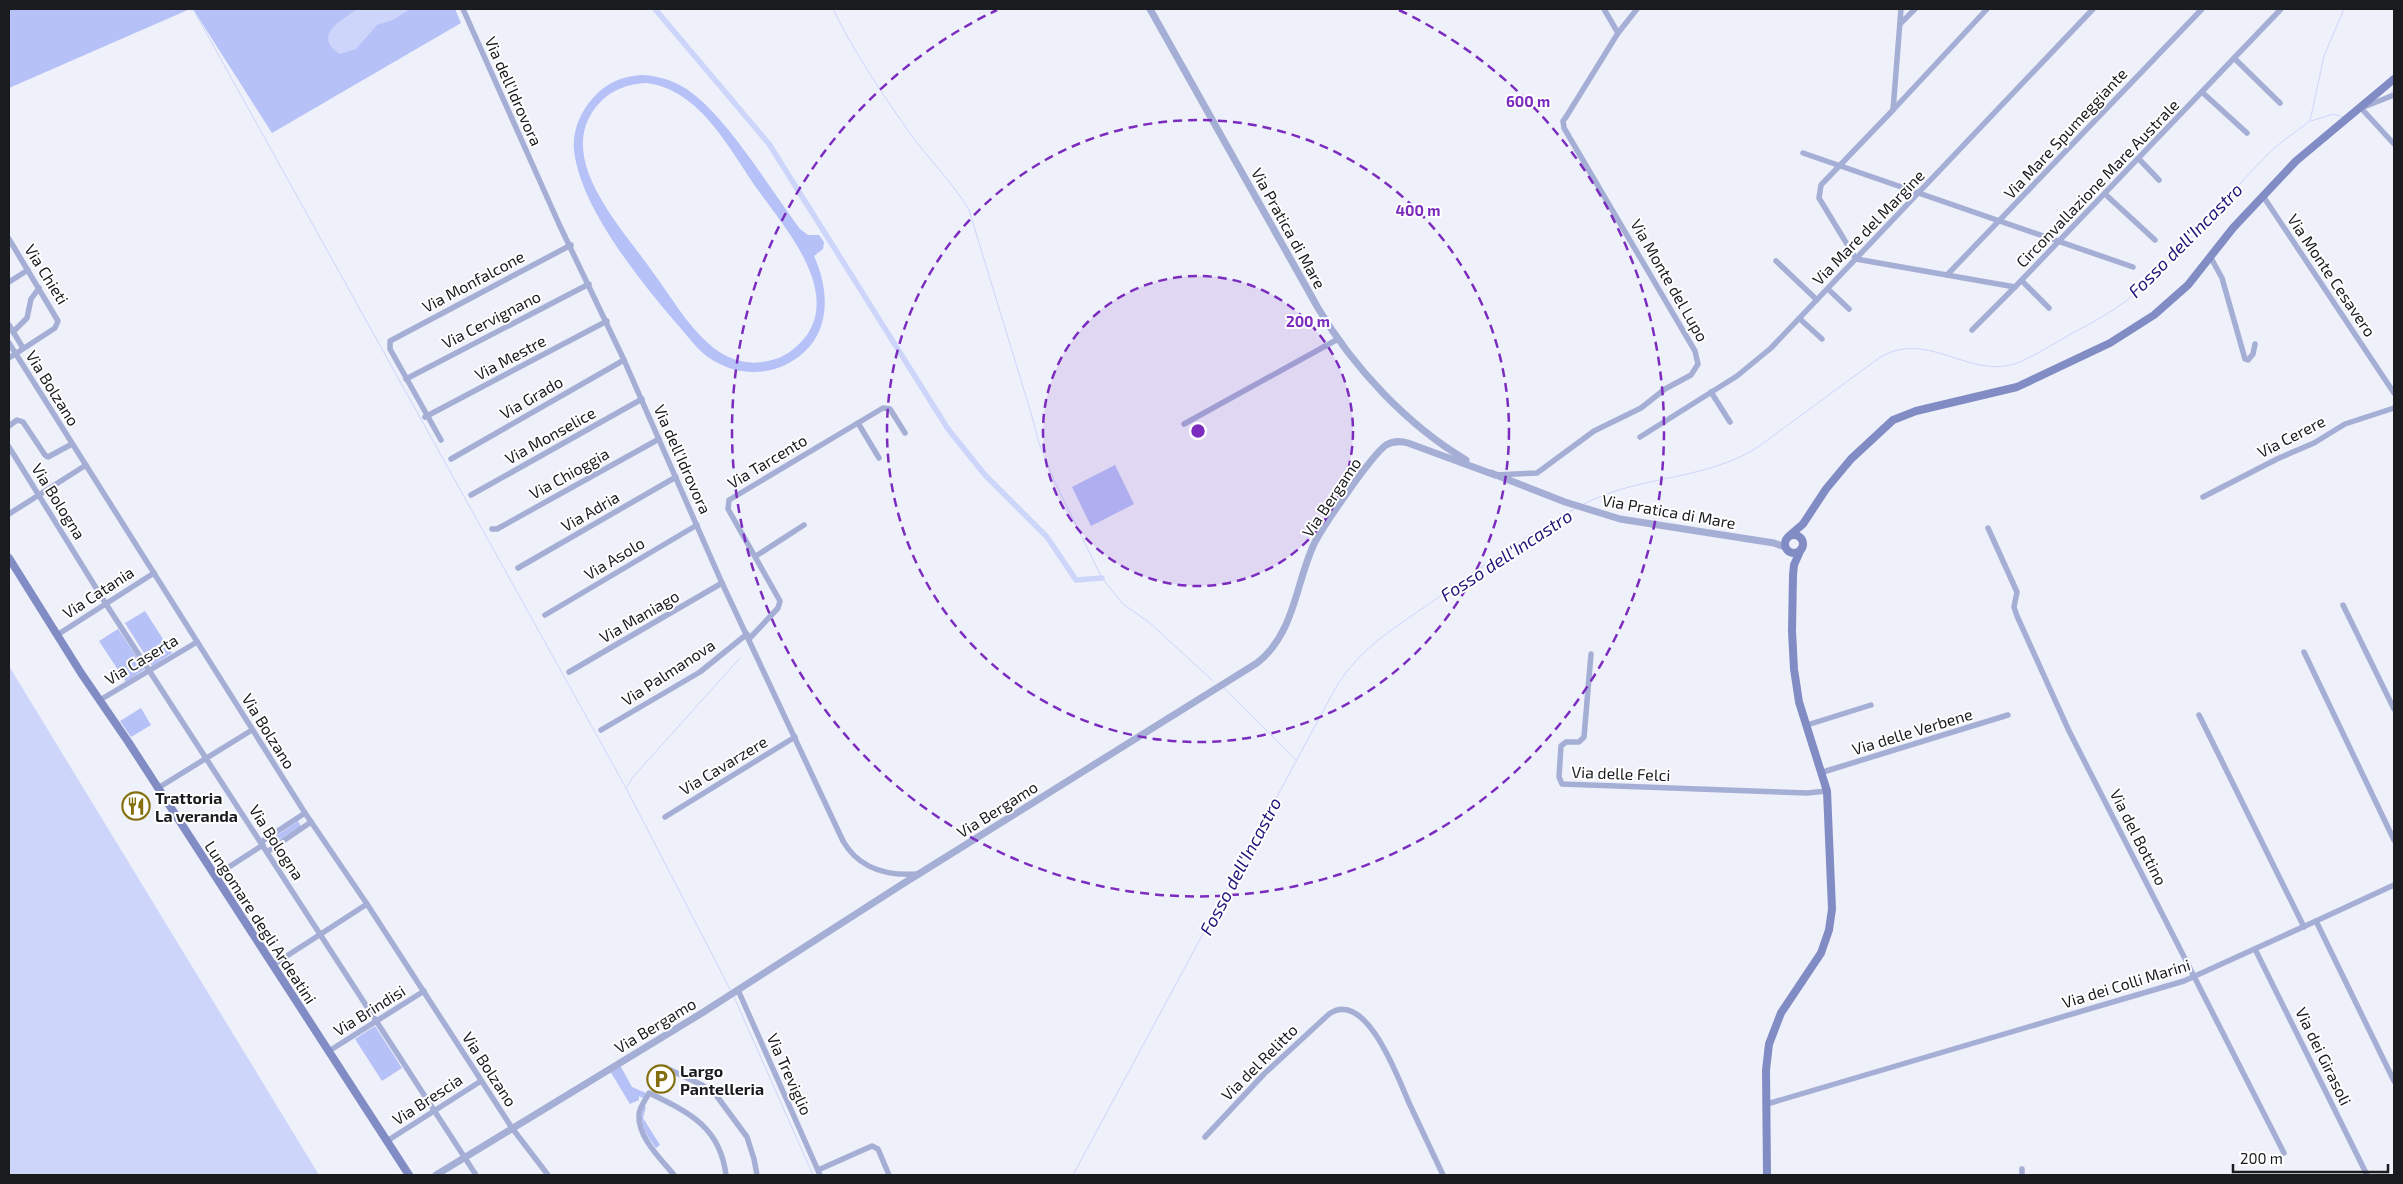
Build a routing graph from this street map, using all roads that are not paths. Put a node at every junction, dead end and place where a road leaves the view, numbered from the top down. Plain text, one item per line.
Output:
1 (463, 9) edge
2 (1150, 9) edge
3 (1604, 9) edge
4 (1637, 9) edge
5 (1901, 9) edge
6 (1914, 9) edge
7 (1987, 9) edge
8 (2093, 9) edge
9 (2202, 9) edge
10 (2281, 9) edge
11 (1900, 24) junction
12 (1618, 34) junction
13 (2234, 58) junction
14 (2394, 79) edge
15 (2202, 92) junction
16 (2394, 95) edge
17 (2280, 103) dead end
18 (2361, 108) junction
19 (1893, 110) junction
20 (2246, 133) dead end
21 (2394, 144) edge
22 (1804, 153) dead end
23 (2139, 159) junction
24 (1840, 165) junction
25 (2159, 180) dead end
26 (1920, 193) junction
27 (2105, 194) junction
28 (2263, 196) junction
29 (2001, 220) junction
30 (2155, 240) dead end
31 (2060, 241) junction
32 (10, 242) edge
33 (571, 245) junction
34 (2211, 258) junction
35 (1856, 259) junction
36 (1776, 261) dead end
37 (2132, 267) dead end
38 (28, 270) junction
39 (1947, 275) junction
40 (2022, 281) junction
41 (9, 282) edge
42 (589, 284) junction
43 (2015, 287) junction
44 (39, 288) junction
45 (1828, 289) junction
46 (1817, 300) junction
47 (2049, 308) dead end
48 (1849, 309) dead end
49 (1800, 318) junction
50 (607, 321) junction
51 (9, 325) edge
52 (1972, 330) dead end
53 (13, 332) junction
54 (1338, 339) junction
55 (1822, 339) dead end
56 (9, 343) edge
57 (2255, 344) dead end
58 (23, 348) junction
59 (15, 354) junction
60 (9, 358) edge
61 (624, 360) junction
62 (406, 379) junction
63 (1711, 392) junction
64 (2394, 393) edge
65 (642, 399) junction
66 (2394, 408) edge
67 (426, 417) junction
68 (1730, 422) dead end
69 (858, 423) junction
70 (1184, 424) dead end
71 (9, 426) edge
72 (904, 433) dead end
73 (1640, 437) dead end
74 (659, 439) junction
75 (441, 440) dead end
76 (72, 444) junction
77 (9, 447) edge
78 (879, 458) dead end
79 (451, 459) dead end
80 (86, 465) junction
81 (1495, 475) junction
82 (676, 477) junction
83 (39, 495) junction
84 (471, 495) dead end
85 (2203, 497) dead end
86 (9, 514) edge
87 (1803, 524) junction
88 (697, 525) junction
89 (804, 525) dead end
90 (1988, 528) dead end
91 (492, 529) dead end
92 (1801, 540) junction
93 (1788, 543) junction
94 (1801, 549) junction
95 (756, 556) junction
96 (9, 558) edge
97 (1794, 566) junction
98 (518, 568) dead end
99 (154, 573) junction
100 (722, 583) junction
101 (106, 604) junction
102 (2343, 605) dead end
103 (545, 615) dead end
104 (57, 635) junction
105 (748, 637) junction
106 (197, 642) junction
107 (2304, 652) dead end
108 (1590, 654) dead end
109 (149, 670) junction
110 (569, 672) dead end
111 (100, 700) junction
112 (1871, 705) dead end
113 (2394, 709) edge
114 (2008, 715) dead end
115 (2199, 715) dead end
116 (1806, 725) junction
117 (252, 730) junction
118 (601, 730) dead end
119 (795, 737) junction
120 (206, 758) junction
121 (1823, 772) junction
122 (158, 788) junction
123 (1827, 790) junction
124 (305, 814) junction
125 (665, 817) dead end
126 (311, 822) junction
127 (2394, 840) edge
128 (262, 843) junction
129 (268, 852) junction
130 (917, 874) junction
131 (215, 876) junction
132 (2394, 885) edge
133 (367, 904) junction
134 (2316, 921) junction
135 (2304, 927) junction
136 (320, 935) junction
137 (2256, 949) junction
138 (273, 964) junction
139 (2194, 977) junction
140 (738, 990) junction
141 (424, 991) junction
142 (376, 1022) junction
143 (329, 1051) junction
144 (666, 1068) dead end
145 (481, 1080) junction
146 (2394, 1081) edge
147 (1767, 1104) junction
148 (435, 1110) junction
149 (512, 1128) junction
150 (1205, 1137) dead end
151 (387, 1142) junction
152 (2284, 1153) dead end
153 (465, 1157) junction
154 (819, 1172) edge
155 (409, 1175) edge
156 (436, 1175) edge
157 (476, 1175) edge
158 (548, 1175) edge
159 (674, 1175) edge
160 (726, 1175) edge
161 (756, 1175) edge
162 (889, 1175) edge
163 (1443, 1175) edge
164 (1767, 1175) edge
165 (2367, 1175) edge

1 - 33 street, Via dell'Idrovora
2 - 54 street, Via Pratica di Mare
3 - 12 street
4 - 12 street, Via Monte del Lupo
5 - 11 street
6 - 11 street
7 - 19 street
8 - 26 street, Via Mare del Margine
9 - 29 street, Via Mare Spumeggiante
10 - 13 street, Circonvallazione Mare Australe
11 - 19 street
12 - 81 street, Via Monte del Lupo
13 - 15 street, Circonvallazione Mare Australe
13 - 17 street
14 - 18 main road
15 - 20 street
15 - 23 street, Circonvallazione Mare Australe
16 - 18 street
18 - 21 street
18 - 28 main road
19 - 24 street
22 - 24 street
23 - 25 street
23 - 27 street, Circonvallazione Mare Australe
24 - 26 street
24 - 35 street
26 - 29 street
26 - 35 street, Via Mare del Margine
27 - 30 street
27 - 31 street, Circonvallazione Mare Australe
28 - 34 main road
28 - 64 street, Via Monte Cesavero
29 - 31 street
29 - 39 street, Via Mare Spumeggiante
31 - 37 street
31 - 40 street, Circonvallazione Mare Australe
32 - 38 street, Via Chieti
33 - 42 street, Via dell'Idrovora
33 - 62 street, Via Monfalcone
34 - 57 street
34 - 87 main road
35 - 39 street, Circonvallazione Mare Australe
35 - 45 street, Via Mare del Margine
36 - 46 street
38 - 41 street
38 - 44 street, Via Chieti
39 - 43 street, Circonvallazione Mare Australe
40 - 43 street, Circonvallazione Mare Australe
40 - 47 street
42 - 50 street, Via dell'Idrovora
42 - 62 street, Via Cervignano
43 - 52 street
44 - 53 street
44 - 58 street, Via Chieti
45 - 46 street, Via Mare del Margine
45 - 48 street
46 - 49 street, Via Mare del Margine
49 - 55 street
49 - 63 street, Via Mare del Margine
50 - 61 street, Via dell'Idrovora
50 - 67 street, Via Mestre
51 - 53 street
53 - 58 street
54 - 70 street
54 - 81 street, Via Pratica di Mare
56 - 59 street, Via Bolzano
58 - 59 street, Via Chieti
59 - 60 street, Via Chieti
59 - 76 street, Via Bolzano
61 - 65 street, Via dell'Idrovora
61 - 79 street, Via Grado
62 - 67 street
63 - 68 street
63 - 73 street, Via Mare del Margine
65 - 74 street, Via dell'Idrovora
65 - 84 street, Via Monselice
66 - 85 street, Via Cerere
67 - 75 street
69 - 72 street, Via Tarcento
69 - 78 street
69 - 95 street, Via Tarcento
71 - 76 street
74 - 82 street, Via dell'Idrovora
74 - 91 street, Via Chioggia
76 - 80 street, Via Bolzano
77 - 83 street, Via Bologna
80 - 83 street
80 - 99 street, Via Bolzano
81 - 93 street, Via Pratica di Mare
81 - 130 street, Via Bergamo
82 - 88 street, Via dell'Idrovora
82 - 98 street, Via Adria
83 - 86 street
83 - 101 street, Via Bologna
87 - 92 main road
87 - 93 main road
88 - 100 street, Via dell'Idrovora
88 - 103 street, Via Asolo
89 - 95 street
90 - 139 street, Via del Bottino
92 - 93 main road
92 - 94 main road
93 - 94 main road
93 - 97 main road
94 - 97 main road
95 - 105 street, Via Tarcento
96 - 104 main road, Lungomare degli Ardeatini
97 - 116 main road
99 - 101 street, Via Catania
99 - 106 street, Via Bolzano
100 - 105 street, Via dell'Idrovora
100 - 110 street, Via Maniago
101 - 104 street, Via Catania
101 - 109 street, Via Bologna
102 - 113 street
104 - 111 main road, Lungomare degli Ardeatini
105 - 118 street, Via Palmanova
105 - 119 street, Via dell'Idrovora
106 - 109 street, Via Caserta
106 - 117 street, Via Bolzano
107 - 127 street
108 - 123 street, Via delle Felci
109 - 111 street, Via Caserta
109 - 120 street, Via Bologna
111 - 122 main road, Lungomare degli Ardeatini
112 - 116 street
114 - 121 street, Via delle Verbene
115 - 135 street
116 - 121 main road
117 - 120 street
117 - 124 street, Via Bolzano
119 - 125 street, Via Cavarzere
119 - 130 street, Via dell'Idrovora
120 - 122 street
120 - 128 street, Via Bologna
121 - 123 main road
122 - 131 main road, Lungomare degli Ardeatini
123 - 147 main road
124 - 126 street, Via Bolzano
124 - 128 street
126 - 129 street
126 - 133 street, Via Bolzano
128 - 129 street, Via Bologna
128 - 131 street
129 - 136 street, Via Bologna
130 - 140 street, Via Bergamo
131 - 138 main road, Lungomare degli Ardeatini
132 - 134 street, Via dei Colli Marini
133 - 136 street
133 - 141 street, Via Bolzano
134 - 135 street, Via dei Colli Marini
134 - 146 street
135 - 137 street, Via dei Colli Marini
136 - 138 street
136 - 142 street, Via Bologna
137 - 139 street, Via dei Colli Marini
137 - 165 street, Via dei Girasoli
138 - 143 main road, Lungomare degli Ardeatini
139 - 147 street, Via dei Colli Marini
139 - 152 street, Via del Bottino
140 - 149 street, Via Bergamo
140 - 154 street, Via Treviglio
141 - 142 street, Via Brindisi
141 - 145 street, Via Bolzano
142 - 143 street, Via Brindisi
142 - 148 street, Via Bologna
143 - 151 main road, Lungomare degli Ardeatini
144 - 161 street
145 - 148 street, Via Brescia
145 - 149 street, Via Bolzano
147 - 164 main road
148 - 151 street, Via Brescia
148 - 153 street, Via Bologna
149 - 153 street, Via Bergamo
149 - 158 street, Via Bolzano
150 - 163 street, Via del Relitto
151 - 155 main road, Lungomare degli Ardeatini
153 - 156 street, Via Bergamo
153 - 157 street, Via Bologna
154 - 162 street, Via Treviglio
159 - 160 street

